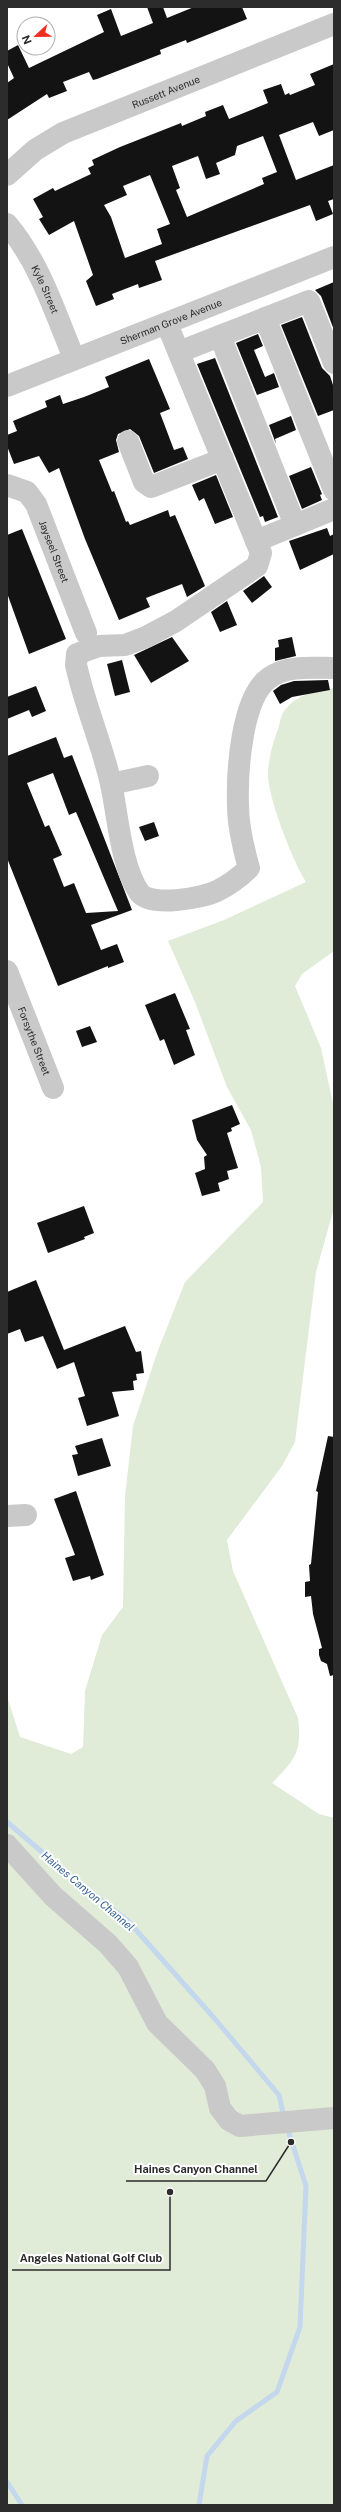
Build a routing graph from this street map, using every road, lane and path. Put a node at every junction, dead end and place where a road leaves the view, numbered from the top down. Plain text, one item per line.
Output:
1 (334, 24) edge
2 (7, 175) edge
3 (7, 224) edge
4 (334, 257) edge
5 (265, 318) junction
6 (167, 324) junction
7 (220, 336) junction
8 (179, 352) junction
9 (74, 358) junction
10 (334, 363) edge
11 (7, 386) edge
12 (128, 441) dead end
13 (223, 459) junction
14 (7, 485) edge
15 (334, 490) edge
16 (334, 509) edge
17 (296, 525) junction
18 (256, 541) junction
19 (86, 633) dead end
20 (334, 668) edge
21 (148, 776) dead end
22 (111, 784) junction
23 (7, 971) edge
24 (54, 1088) dead end
25 (7, 1845) edge
26 (334, 2118) edge

1 - 2 street, Russett Avenue
3 - 9 street, Kyle Street
4 - 6 street, Sherman Grove Avenue
5 - 7 street
5 - 10 street
5 - 15 street
6 - 8 street
6 - 9 street, Sherman Grove Avenue
7 - 8 street
7 - 17 street
8 - 13 street
9 - 11 street, Sherman Grove Avenue
12 - 13 street
13 - 18 street
14 - 19 street, Jayseel Street
16 - 17 street
17 - 18 street
18 - 22 street
20 - 22 street
21 - 22 street
23 - 24 street, Forsythe Street
25 - 26 street

